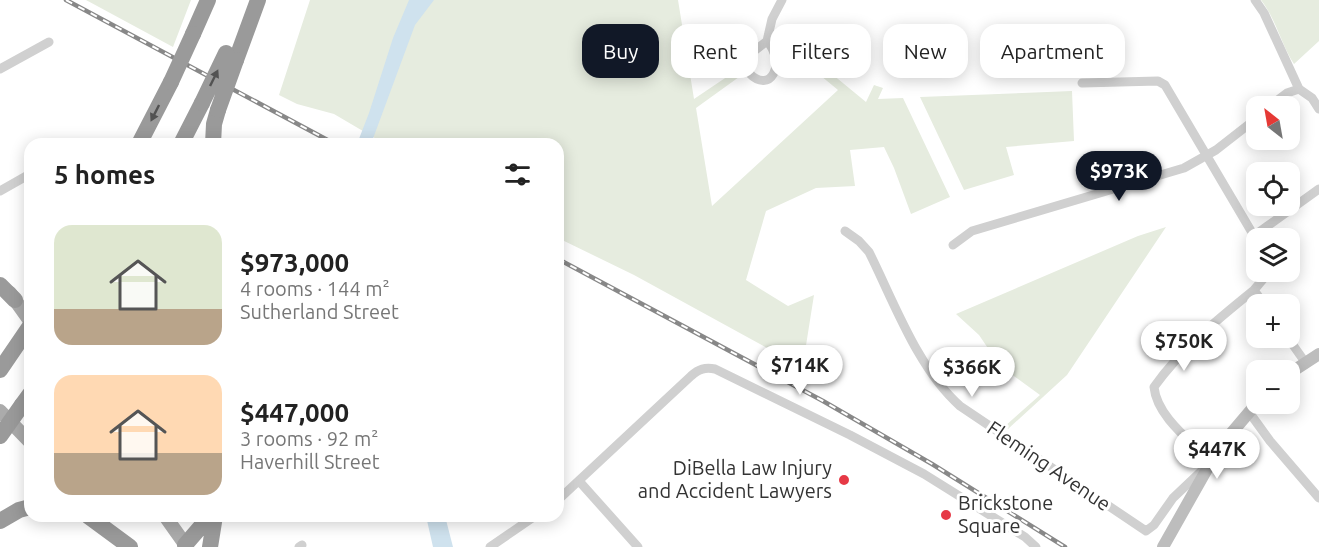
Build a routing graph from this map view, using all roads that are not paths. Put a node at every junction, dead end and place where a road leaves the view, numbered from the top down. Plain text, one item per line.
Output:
1 (208, 0) edge
2 (249, 0) edge
3 (258, 0) edge
4 (782, 0) edge
5 (1255, 0) edge
6 (767, 41) dead end
7 (49, 42) dead end
8 (231, 57) junction
9 (0, 69) edge
10 (1082, 83) dead end
11 (1299, 89) junction
12 (1283, 96) edge
13 (1319, 109) edge
14 (1246, 127) edge
15 (142, 138) edge
16 (184, 138) edge
17 (213, 138) edge
18 (1208, 156) junction
19 (24, 177) edge
20 (1319, 189) edge
21 (0, 191) edge
22 (1250, 228) edge
23 (1269, 228) edge
24 (845, 231) dead end
25 (953, 245) dead end
26 (0, 279) edge
27 (1261, 282) edge
28 (0, 285) edge
29 (1254, 290) junction
30 (1257, 294) edge
31 (15, 300) junction
32 (24, 313) edge
33 (24, 335) edge
34 (1295, 348) edge
35 (1319, 354) edge
36 (1305, 362) junction
37 (1300, 366) edge
38 (0, 370) edge
39 (24, 402) edge
40 (0, 411) edge
41 (1248, 414) edge
42 (1256, 414) edge
43 (0, 436) edge
44 (24, 436) edge
45 (1211, 462) junction
46 (579, 481) junction
47 (564, 495) edge
48 (1319, 498) edge
49 (24, 509) edge
50 (0, 521) edge
51 (96, 522) edge
52 (108, 522) edge
53 (169, 522) edge
54 (205, 522) edge
55 (214, 522) edge
56 (528, 522) edge
57 (504, 543) edge
58 (185, 546) edge
59 (131, 547) edge
60 (210, 547) edge
61 (490, 547) edge
62 (638, 547) edge
63 (1036, 547) edge
64 (1163, 547) edge

1 -> 15 highway, bridge
2 - 8 highway
3 - 8 highway
4 - 6 street
5 - 11 street
7 - 9 street
16 -> 8 highway, bridge
8 - 17 highway, bridge
10 - 18 street
11 - 12 street
11 - 13 street
14 - 18 street
18 - 22 street
18 - 25 street
19 - 21 street
20 - 23 street
24 - 45 street, Fleming Avenue
26 - 31 main road
27 - 29 street
28 - 31 highway
29 - 30 street
29 - 45 street
31 - 32 main road
33 - 38 highway
34 - 36 street
35 - 36 main road
36 - 37 main road
39 - 43 highway, bridge
40 - 44 main road
41 - 45 main road
42 - 48 street
45 - 64 main road
46 - 47 street
46 - 62 street
46 - 63 street
49 - 50 highway
51 - 59 highway
52 - 59 main road
53 - 58 main road
54 - 58 highway
55 - 60 highway
56 - 57 street
57 - 61 street

